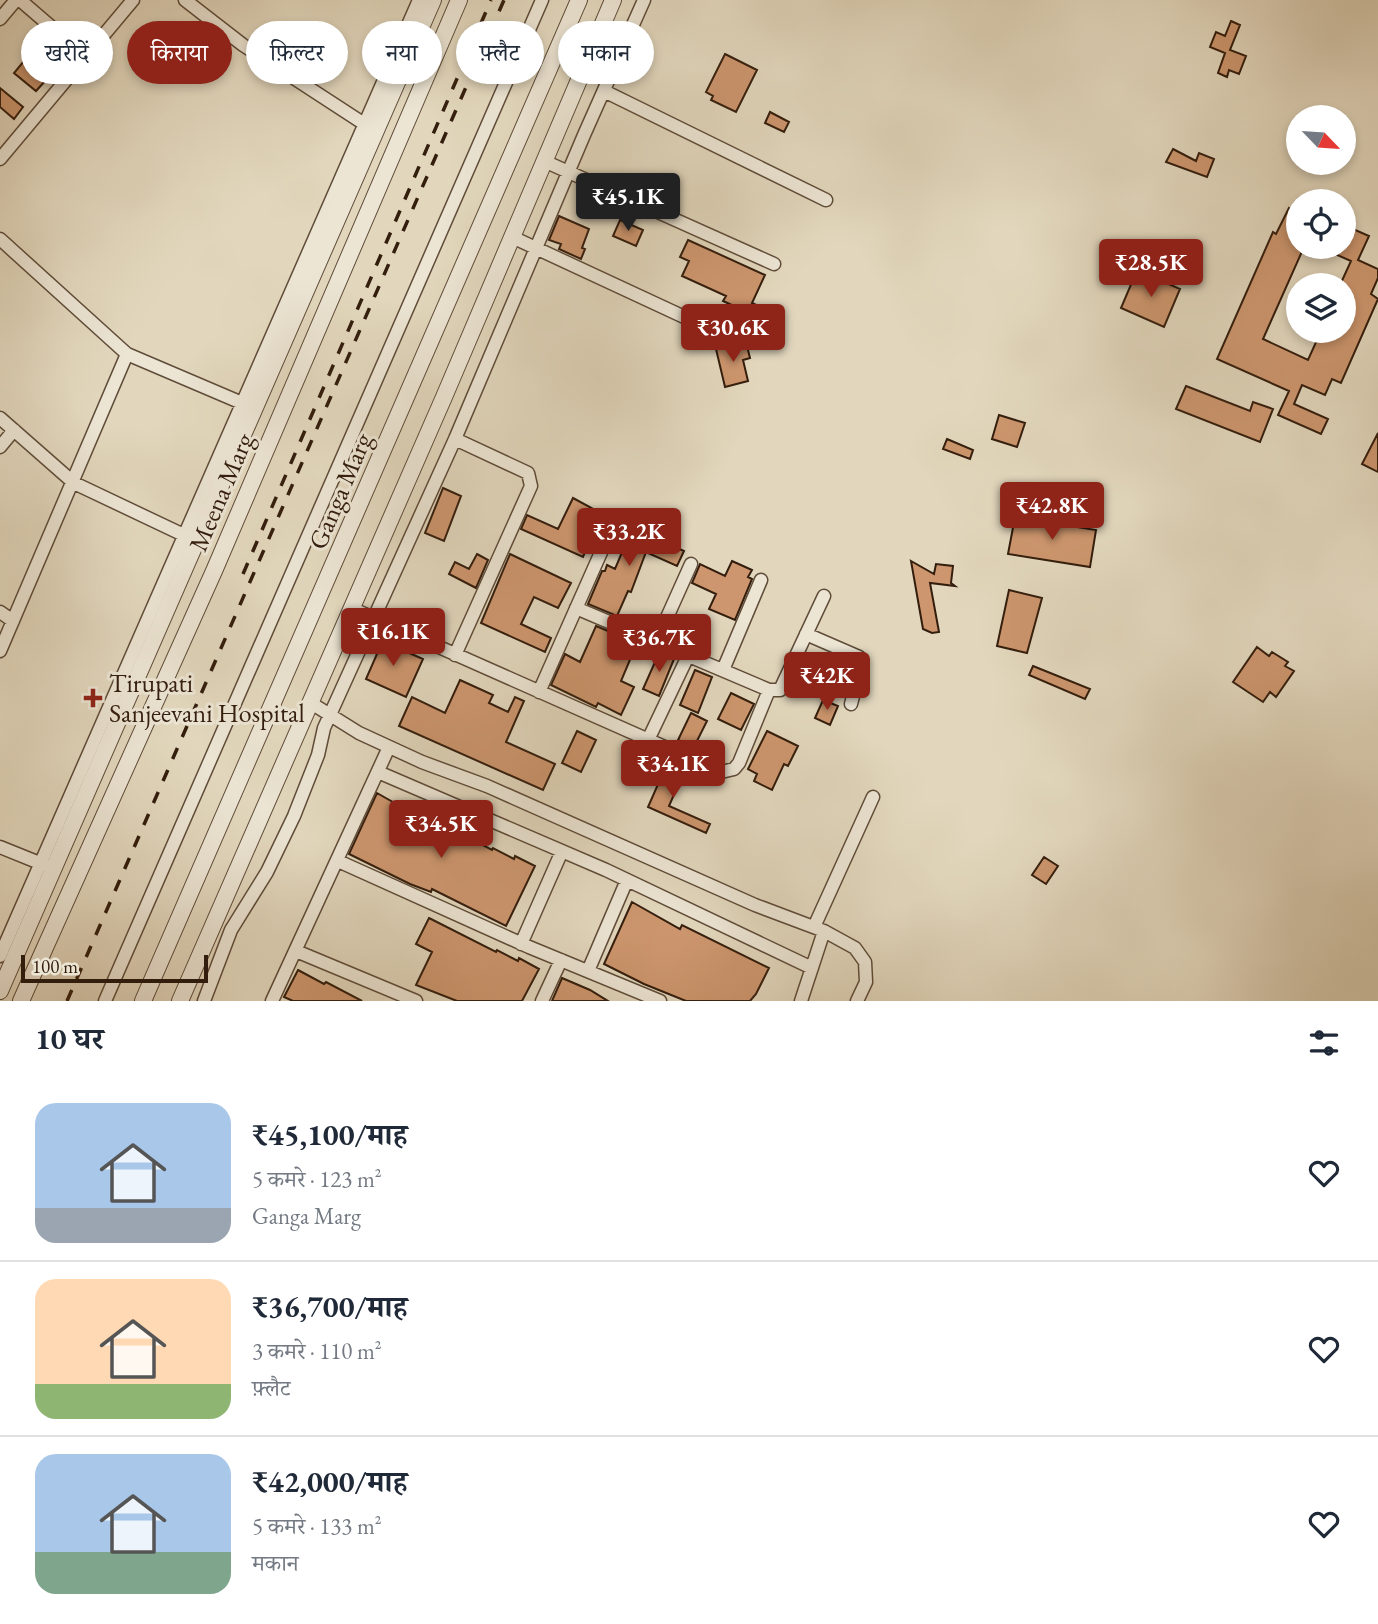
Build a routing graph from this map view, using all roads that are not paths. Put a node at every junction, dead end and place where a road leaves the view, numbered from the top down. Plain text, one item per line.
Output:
1 (18, 0) edge
2 (132, 0) edge
3 (185, 0) edge
4 (419, 0) edge
5 (433, 0) edge
6 (459, 0) edge
7 (542, 0) edge
8 (579, 0) edge
9 (613, 0) edge
10 (644, 0) edge
11 (0, 19) edge
12 (43, 21) edge
13 (604, 21) edge
14 (635, 21) edge
15 (113, 23) edge
16 (62, 84) edge
17 (577, 84) edge
18 (607, 84) edge
19 (604, 91) junction
20 (370, 128) junction
21 (0, 159) edge
22 (544, 161) junction
23 (568, 172) junction
24 (826, 200) dead end
25 (512, 237) junction
26 (0, 239) edge
27 (536, 249) junction
28 (774, 264) dead end
29 (695, 322) dead end
30 (127, 354) junction
31 (249, 406) junction
32 (0, 418) edge
33 (279, 418) junction
34 (14, 430) junction
35 (455, 439) junction
36 (0, 447) edge
37 (74, 483) junction
38 (614, 523) dead end
39 (191, 539) junction
40 (222, 553) junction
41 (691, 564) dead end
42 (761, 580) dead end
43 (824, 596) dead end
44 (352, 608) junction
45 (576, 608) junction
46 (0, 612) edge
47 (373, 618) junction
48 (13, 621) junction
49 (806, 635) junction
50 (656, 642) junction
51 (0, 651) edge
52 (455, 654) junction
53 (688, 656) junction
54 (723, 670) junction
55 (769, 691) junction
56 (539, 692) junction
57 (310, 703) junction
58 (851, 704) dead end
59 (332, 716) junction
60 (648, 740) junction
61 (389, 747) junction
62 (378, 772) junction
63 (873, 797) dead end
64 (0, 847) edge
65 (562, 851) junction
66 (338, 861) junction
67 (47, 866) junction
68 (76, 878) junction
69 (627, 880) junction
70 (819, 929) junction
71 (520, 944) junction
72 (296, 951) junction
73 (0, 956) edge
74 (561, 960) junction
75 (812, 968) junction
76 (588, 971) junction
77 (0, 991) edge
78 (22, 1001) edge
79 (105, 1001) edge
80 (143, 1001) edge
81 (180, 1001) edge
82 (204, 1001) edge
83 (272, 1001) edge
84 (416, 1001) edge
85 (542, 1001) edge
86 (660, 1001) edge
87 (801, 1001) edge
88 (857, 1001) edge

1 - 11 street
1 - 12 street
2 - 15 street
3 - 20 street
4 - 20 street
5 - 20 street, Meena Marg
6 - 33 street, Meena Marg
7 - 79 street
8 - 80 street, Ganga Marg
9 - 13 street
10 - 14 street
16 - 21 street
17 - 22 street
18 - 19 street
19 - 23 street
19 - 24 street
20 - 31 street, Meena Marg
22 - 23 street
22 - 25 street
23 - 27 street
23 - 28 street
25 - 27 street
25 - 44 street
26 - 30 street
27 - 29 street
27 - 35 street
30 - 31 street
30 - 37 street
31 - 33 street
31 - 39 street, Meena Marg
32 - 34 street
33 - 40 street, Meena Marg
34 - 36 street
34 - 37 street
35 - 47 street
35 - 52 street
37 - 39 street
37 - 48 street
38 - 45 street
39 - 40 street
39 - 67 street, Meena Marg
40 - 68 street, Meena Marg
41 - 50 street
42 - 54 street
43 - 49 street
44 - 47 street
44 - 57 street
45 - 50 street
45 - 56 street
46 - 48 street
47 - 52 street
47 - 59 street
48 - 51 street
49 - 55 street
49 - 58 street
50 - 53 street
52 - 56 street
53 - 54 street
53 - 60 street
54 - 55 street
55 - 60 street
56 - 60 street
57 - 59 street
57 - 81 street
59 - 61 street
59 - 82 street
61 - 62 street
61 - 70 street
62 - 65 street
62 - 66 street
63 - 70 street
64 - 67 street
65 - 69 street
65 - 71 street
66 - 71 street
66 - 72 street
67 - 68 street
67 - 73 street
67 - 77 street, Meena Marg
68 - 78 street, Meena Marg
69 - 75 street
69 - 76 street
70 - 75 street
70 - 88 street
71 - 74 street
72 - 83 street
72 - 84 street
74 - 76 street
74 - 85 street
75 - 87 street
76 - 86 street

